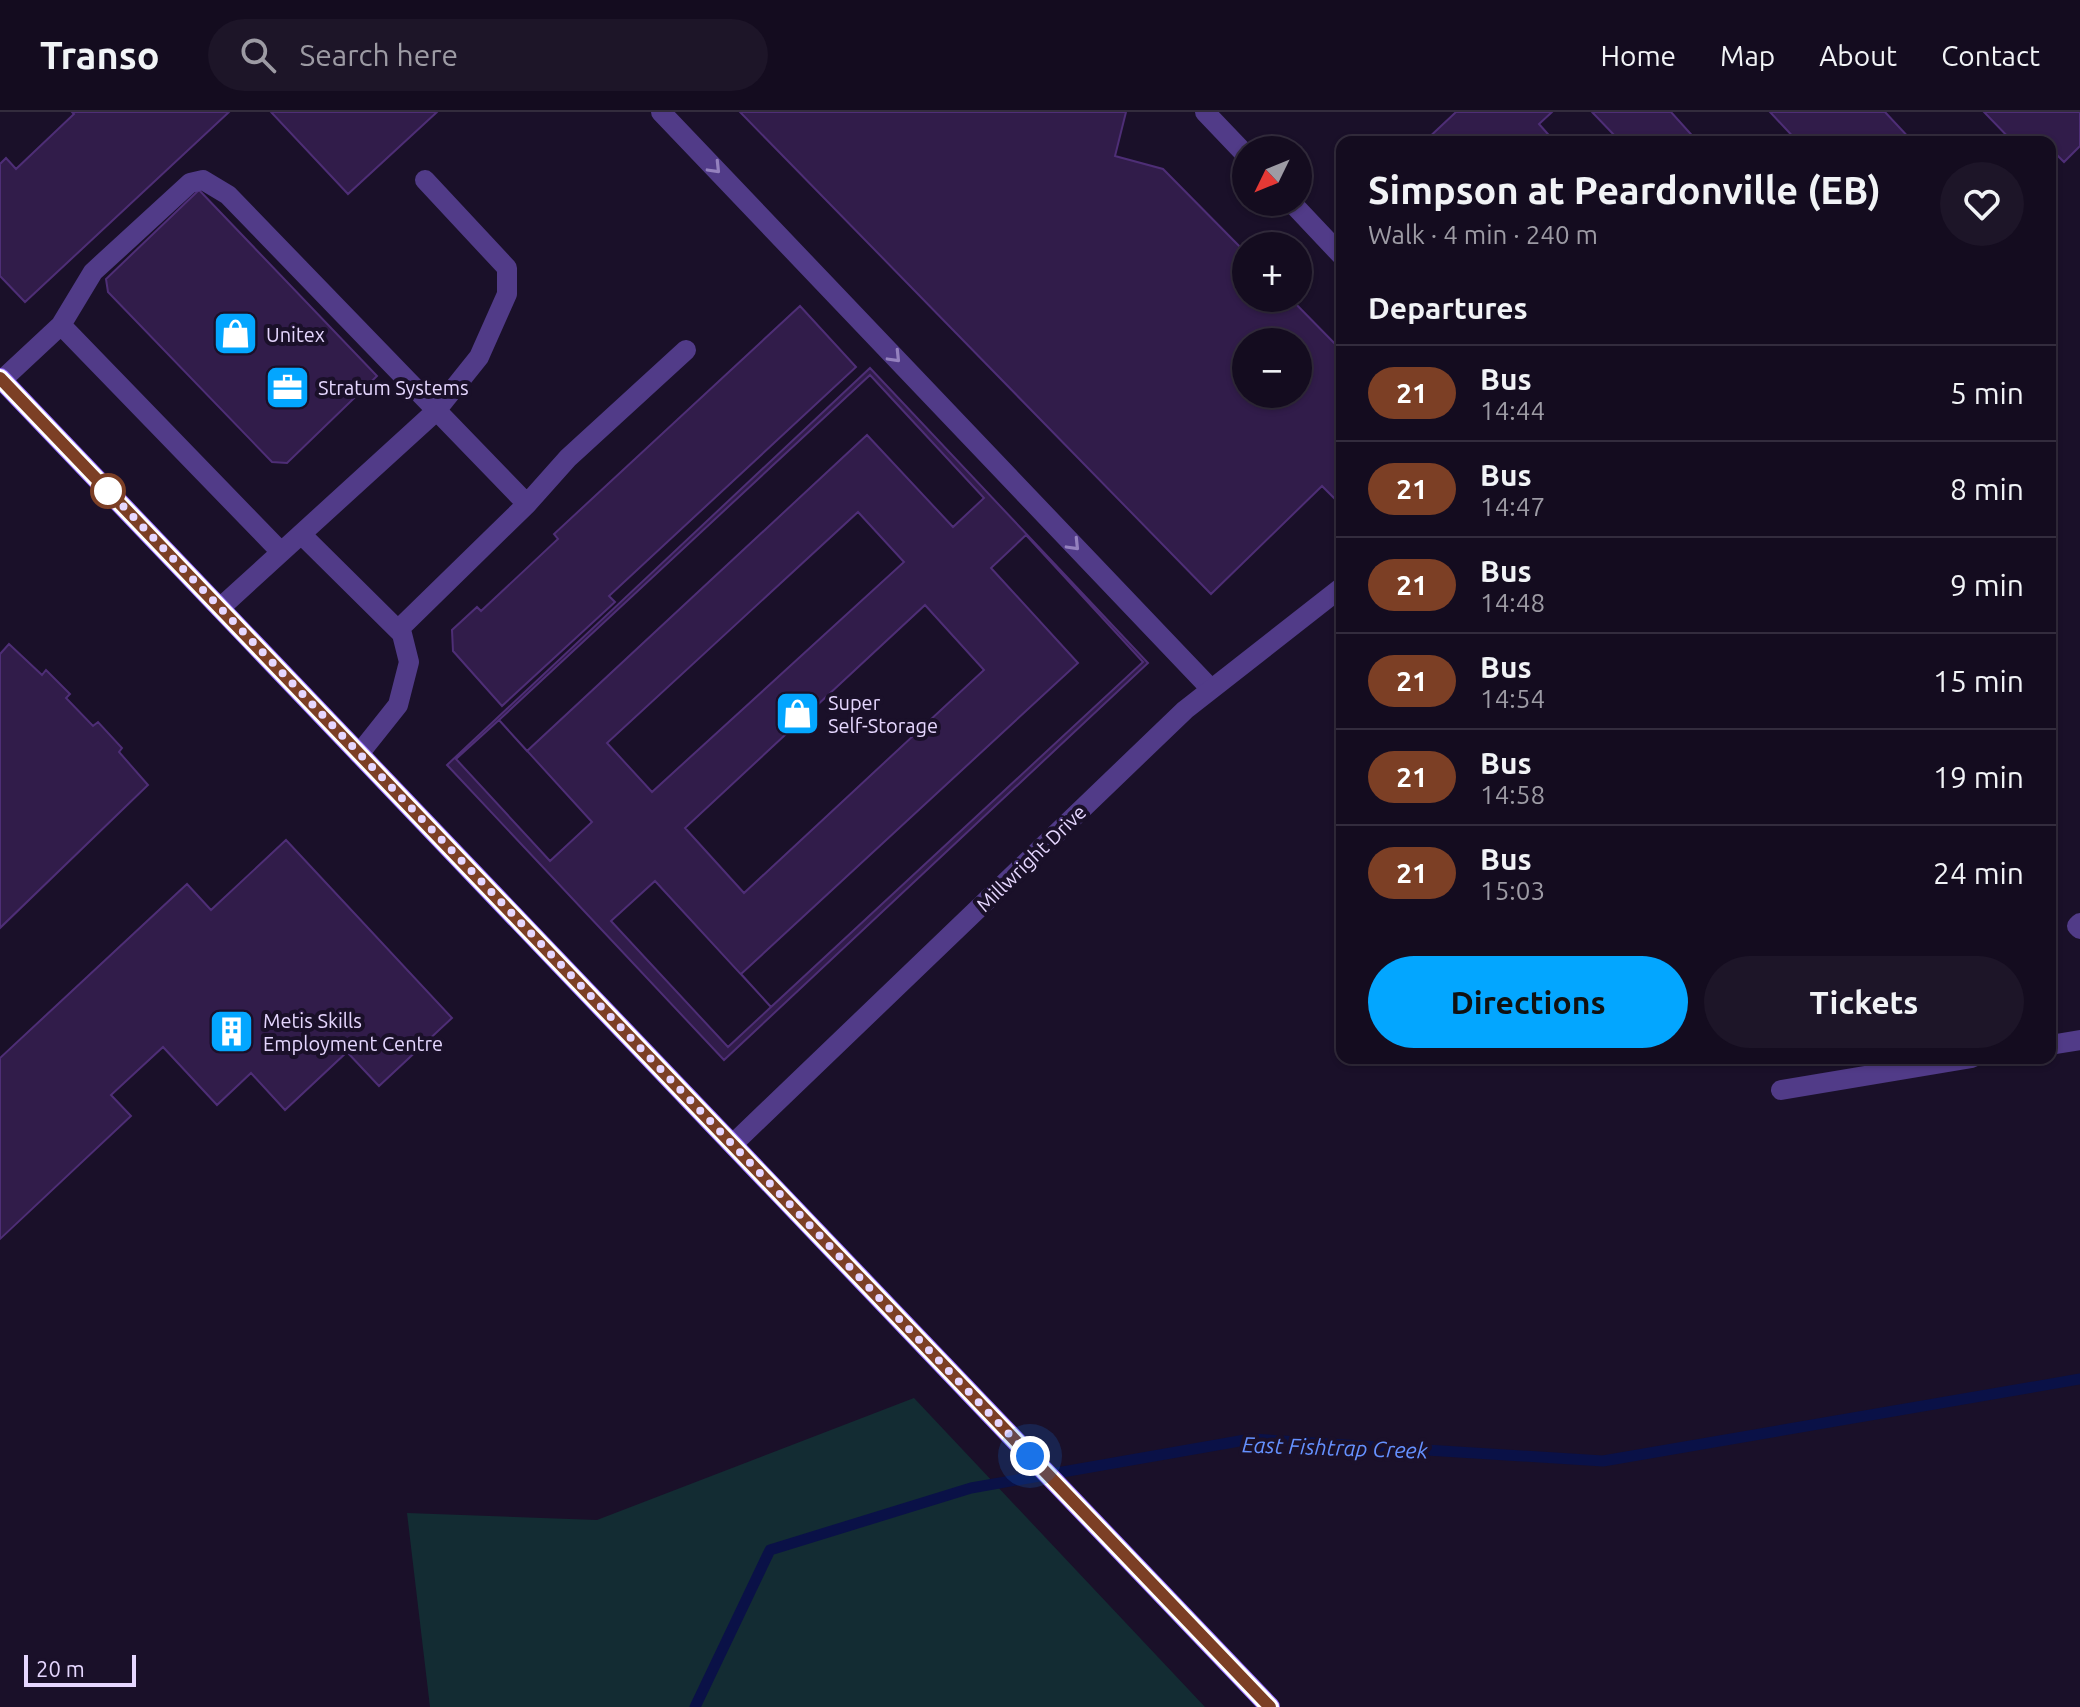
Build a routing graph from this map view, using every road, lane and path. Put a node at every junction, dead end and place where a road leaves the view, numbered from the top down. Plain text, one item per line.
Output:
1 (661, 112) edge
2 (1205, 112) edge
3 (1232, 140) edge
4 (425, 180) dead end
5 (1304, 216) edge
6 (1336, 250) edge
7 (61, 325) junction
8 (686, 350) dead end
9 (1, 379) edge
10 (435, 412) junction
11 (527, 504) junction
12 (301, 534) junction
13 (281, 552) junction
14 (1336, 592) edge
15 (220, 608) junction
16 (398, 630) junction
17 (1211, 689) junction
18 (359, 754) junction
19 (2080, 923) edge
20 (2080, 929) edge
21 (2080, 1040) edge
22 (2056, 1044) edge
23 (1936, 1064) edge
24 (1781, 1090) dead end
25 (733, 1144) junction
26 (1270, 1707) edge

1 -> 17 street
2 - 3 street
4 - 10 street
5 - 6 street
7 - 9 street
7 - 10 street
7 - 13 street
8 - 11 street
9 - 15 main road
10 - 11 street
10 - 12 street
11 - 16 street
12 - 13 street
12 - 16 street
13 - 15 street
14 - 17 street, Millwright Drive
15 - 18 main road
16 - 18 street
17 - 25 street, Millwright Drive
18 - 25 main road
19 - 20 street
21 - 22 street
23 - 24 street
25 - 26 main road

